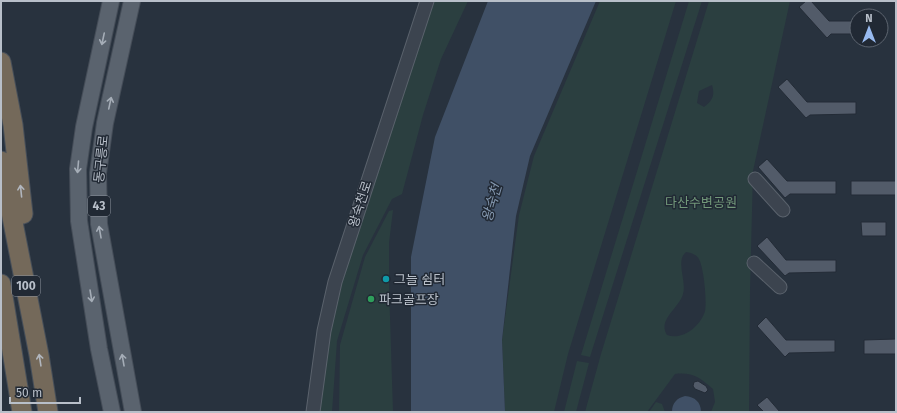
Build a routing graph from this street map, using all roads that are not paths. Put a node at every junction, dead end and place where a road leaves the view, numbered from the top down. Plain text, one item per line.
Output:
1 (111, 1) edge
2 (132, 1) edge
3 (427, 1) edge
4 (1, 62) edge
5 (1, 161) edge
6 (755, 179) dead end
7 (783, 210) dead end
8 (754, 263) dead end
9 (1, 284) edge
10 (26, 286) junction
11 (780, 288) dead end
12 (22, 412) edge
13 (48, 412) edge
14 (112, 412) edge
15 (133, 412) edge
16 (313, 412) edge

1 -> 14 main road, 동구릉로 / 43
15 -> 2 main road, 동구릉로 / 43
3 - 16 street, 왕숙천로
10 -> 4 highway
5 - 10 highway, 100
6 - 7 street
8 - 11 street
9 - 12 highway, 100
13 -> 10 highway, 100

